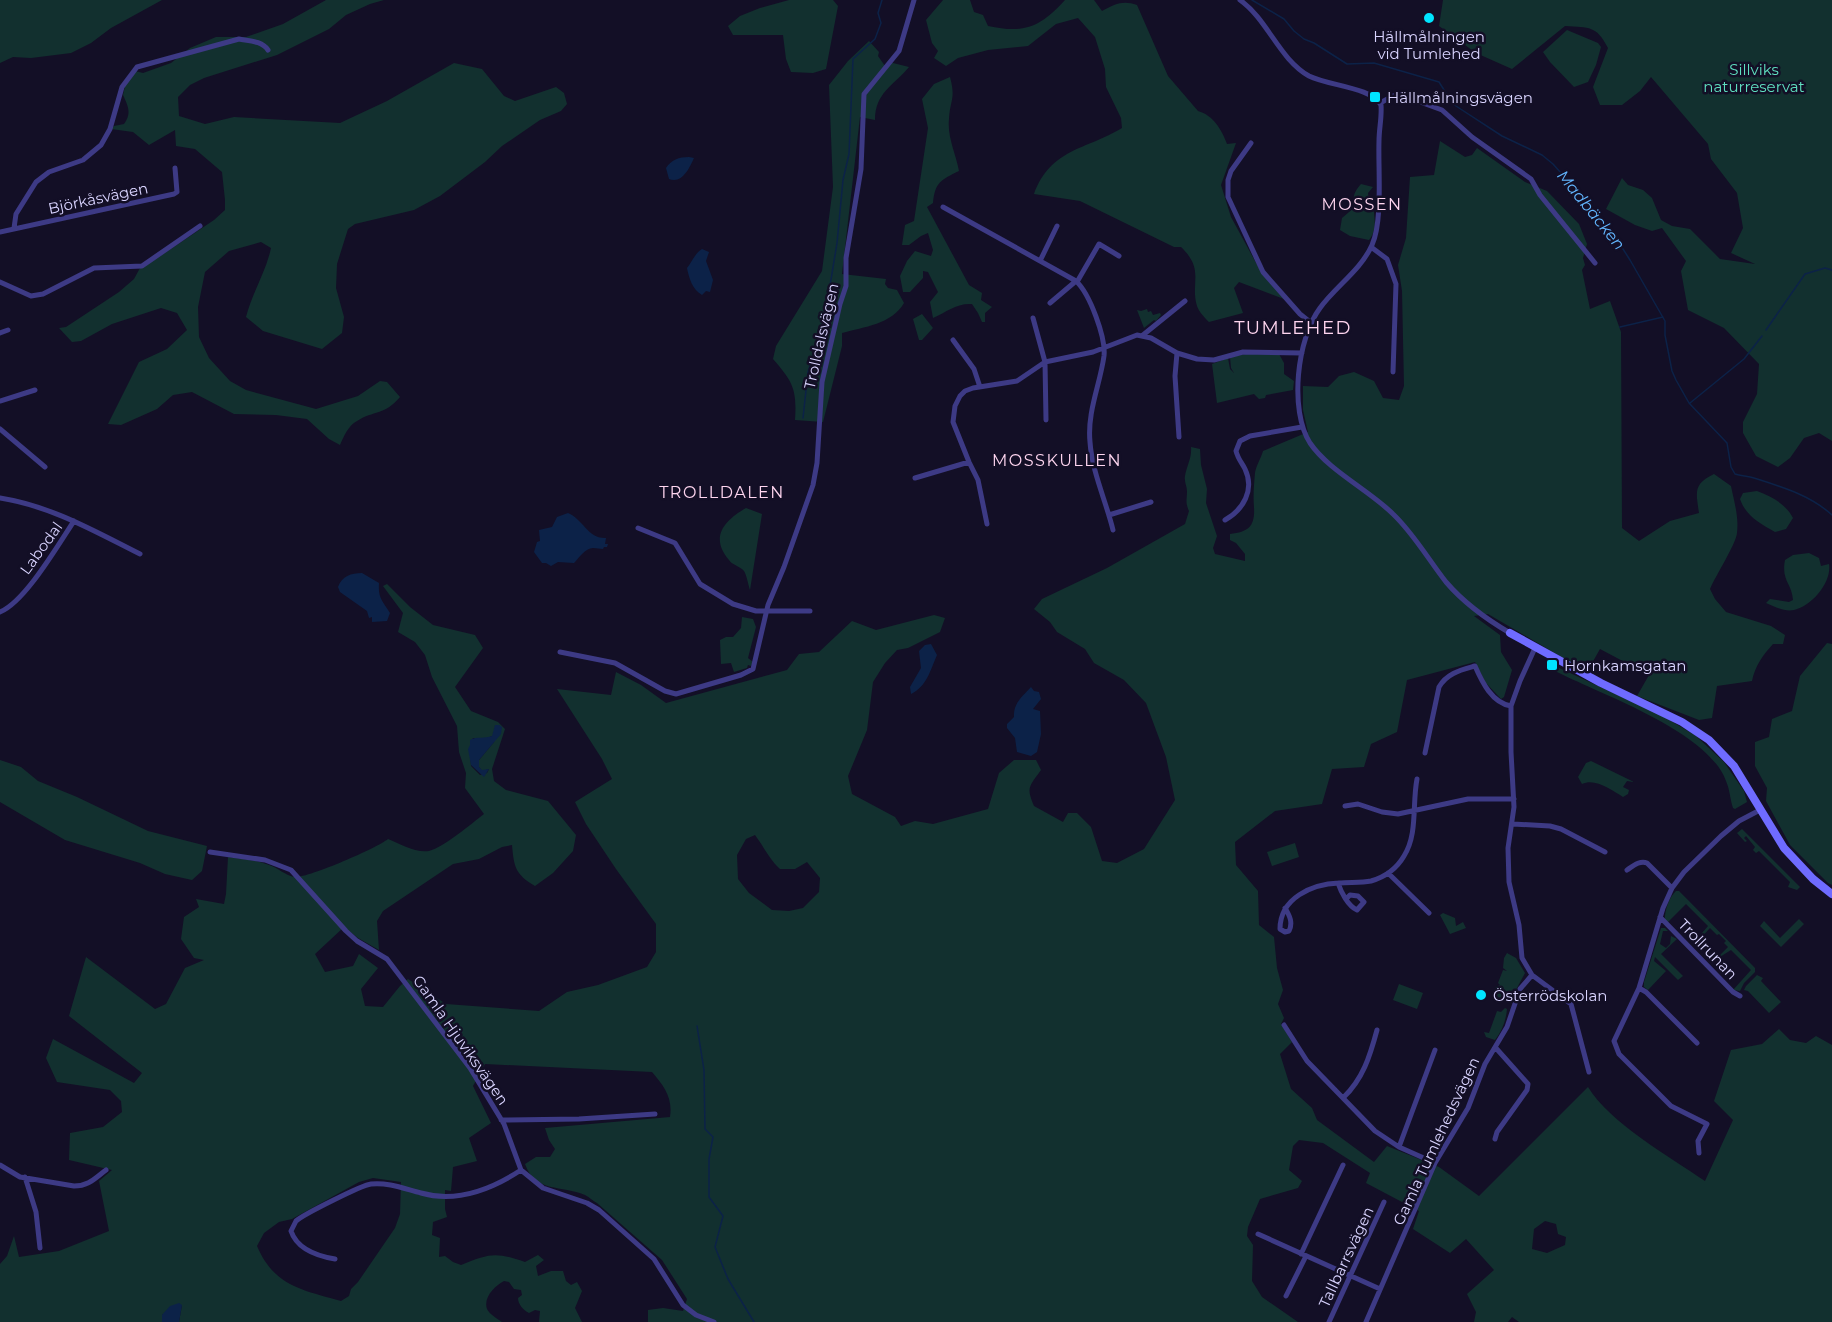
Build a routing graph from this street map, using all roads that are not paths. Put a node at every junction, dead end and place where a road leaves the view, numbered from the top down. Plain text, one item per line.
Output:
1 (914, 0) edge
2 (1240, 0) edge
3 (268, 50) dead end
4 (1380, 103) junction
5 (1251, 142) dead end
6 (175, 168) dead end
7 (943, 207) dead end
8 (200, 226) dead end
9 (1057, 226) dead end
10 (14, 228) junction
11 (0, 232) edge
12 (1371, 247) junction
13 (1119, 256) dead end
14 (1040, 261) junction
15 (1595, 263) dead end
16 (1076, 281) junction
17 (0, 282) edge
18 (1185, 301) dead end
19 (1050, 303) dead end
20 (1033, 318) dead end
21 (1310, 322) junction
22 (8, 330) dead end
23 (0, 333) edge
24 (1143, 335) junction
25 (953, 340) dead end
26 (1103, 349) junction
27 (1177, 353) junction
28 (1302, 353) junction
29 (1045, 362) junction
30 (1393, 372) dead end
31 (980, 387) junction
32 (34, 390) dead end
33 (0, 401) edge
34 (1046, 420) dead end
35 (1302, 427) junction
36 (0, 429) edge
37 (1179, 437) dead end
38 (969, 462) junction
39 (45, 467) dead end
40 (915, 478) dead end
41 (0, 498) edge
42 (1151, 502) dead end
43 (1109, 515) junction
44 (1225, 520) dead end
45 (74, 521) junction
46 (987, 524) dead end
47 (638, 528) dead end
48 (1113, 530) dead end
49 (140, 554) dead end
50 (810, 611) dead end
51 (0, 612) edge
52 (766, 612) junction
53 (1510, 633) joint
54 (1535, 648) junction
55 (560, 652) dead end
56 (1511, 706) junction
57 (1425, 753) dead end
58 (1418, 779) dead end
59 (1514, 799) junction
60 (1345, 806) dead end
61 (1760, 810) junction
62 (1414, 812) junction
63 (1513, 824) junction
64 (210, 852) dead end
65 (1605, 852) dead end
66 (1627, 870) dead end
67 (1388, 873) junction
68 (1338, 883) junction
69 (1672, 888) junction
70 (1832, 894) edge
71 (1347, 898) dead end
72 (1286, 908) dead end
73 (1429, 913) dead end
74 (1660, 917) junction
75 (1532, 975) junction
76 (1639, 988) junction
77 (1740, 996) dead end
78 (1284, 1025) dead end
79 (1377, 1030) dead end
80 (1697, 1043) dead end
81 (1495, 1047) junction
82 (1435, 1050) dead end
83 (1589, 1072) dead end
84 (1343, 1098) junction
85 (655, 1114) dead end
86 (501, 1120) junction
87 (1495, 1139) dead end
88 (1399, 1147) junction
89 (1699, 1153) dead end
90 (1435, 1163) junction
91 (0, 1165) edge
92 (1343, 1165) dead end
93 (106, 1170) dead end
94 (521, 1170) junction
95 (25, 1177) junction
96 (1384, 1202) dead end
97 (1258, 1234) dead end
98 (40, 1248) dead end
99 (1304, 1255) junction
100 (335, 1259) dead end
101 (1350, 1276) junction
102 (1380, 1289) junction
103 (1286, 1296) dead end
104 (714, 1322) edge
105 (1329, 1322) edge
106 (1366, 1322) edge

1 - 52 street, Trolldalsvägen
2 - 4 street
3 - 10 street
4 - 12 street
4 - 15 street
5 - 21 street
6 - 10 street, Björkåsvägen
7 - 14 street
8 - 17 street
9 - 14 street
10 - 11 street, Björkåsvägen
12 - 21 street
12 - 30 street
13 - 16 street
14 - 16 street
16 - 19 street
16 - 26 street
18 - 24 street
20 - 29 street
21 - 28 street
22 - 23 street
24 - 26 street
24 - 27 street
25 - 31 street
26 - 29 street
26 - 43 street
27 - 28 street
27 - 37 street
28 - 35 street
29 - 31 street
29 - 34 street
31 - 38 street
32 - 33 street
35 - 44 street
35 - 53 street
36 - 39 street
38 - 40 street
38 - 46 street
41 - 45 street, Labodal
42 - 43 street
43 - 48 street
45 - 49 street, Labodal
45 - 51 street, Labodal
47 - 52 street
50 - 52 street
52 - 55 street, Trolldalsvägen
53 - 54 street
54 - 56 street
54 - 61 street
56 - 57 street
56 - 59 street
58 - 62 street
59 - 62 street
59 - 63 street
60 - 62 street
61 - 69 street, Trollrunan
61 - 70 street
62 - 67 street
63 - 65 street
63 - 75 street
64 - 86 street, Gamla Hjuviksvägen
66 - 69 street
67 - 68 street
67 - 73 street
68 - 71 street
68 - 72 street
69 - 74 street, Trollrunan
74 - 76 street, Trollrunan
74 - 77 street, Trollrunan
75 - 81 street, Gamla Tumlehedsvägen
75 - 83 street
76 - 80 street
76 - 89 street, Trollrunan
78 - 84 street
79 - 84 street
81 - 87 street
81 - 90 street, Gamla Tumlehedsvägen
82 - 88 street
84 - 88 street
85 - 86 street
86 - 94 street, Gamla Hjuviksvägen
88 - 90 street
90 - 102 street, Gamla Tumlehedsvägen
91 - 95 street
92 - 99 street
93 - 95 street
94 - 100 street
94 - 104 street, Gamla Hjuviksvägen
95 - 98 street
96 - 101 street, Tallbarrsvägen
97 - 99 street
99 - 101 street
99 - 103 street
101 - 102 street
101 - 105 street, Tallbarrsvägen
102 - 106 street, Gamla Tumlehedsvägen

